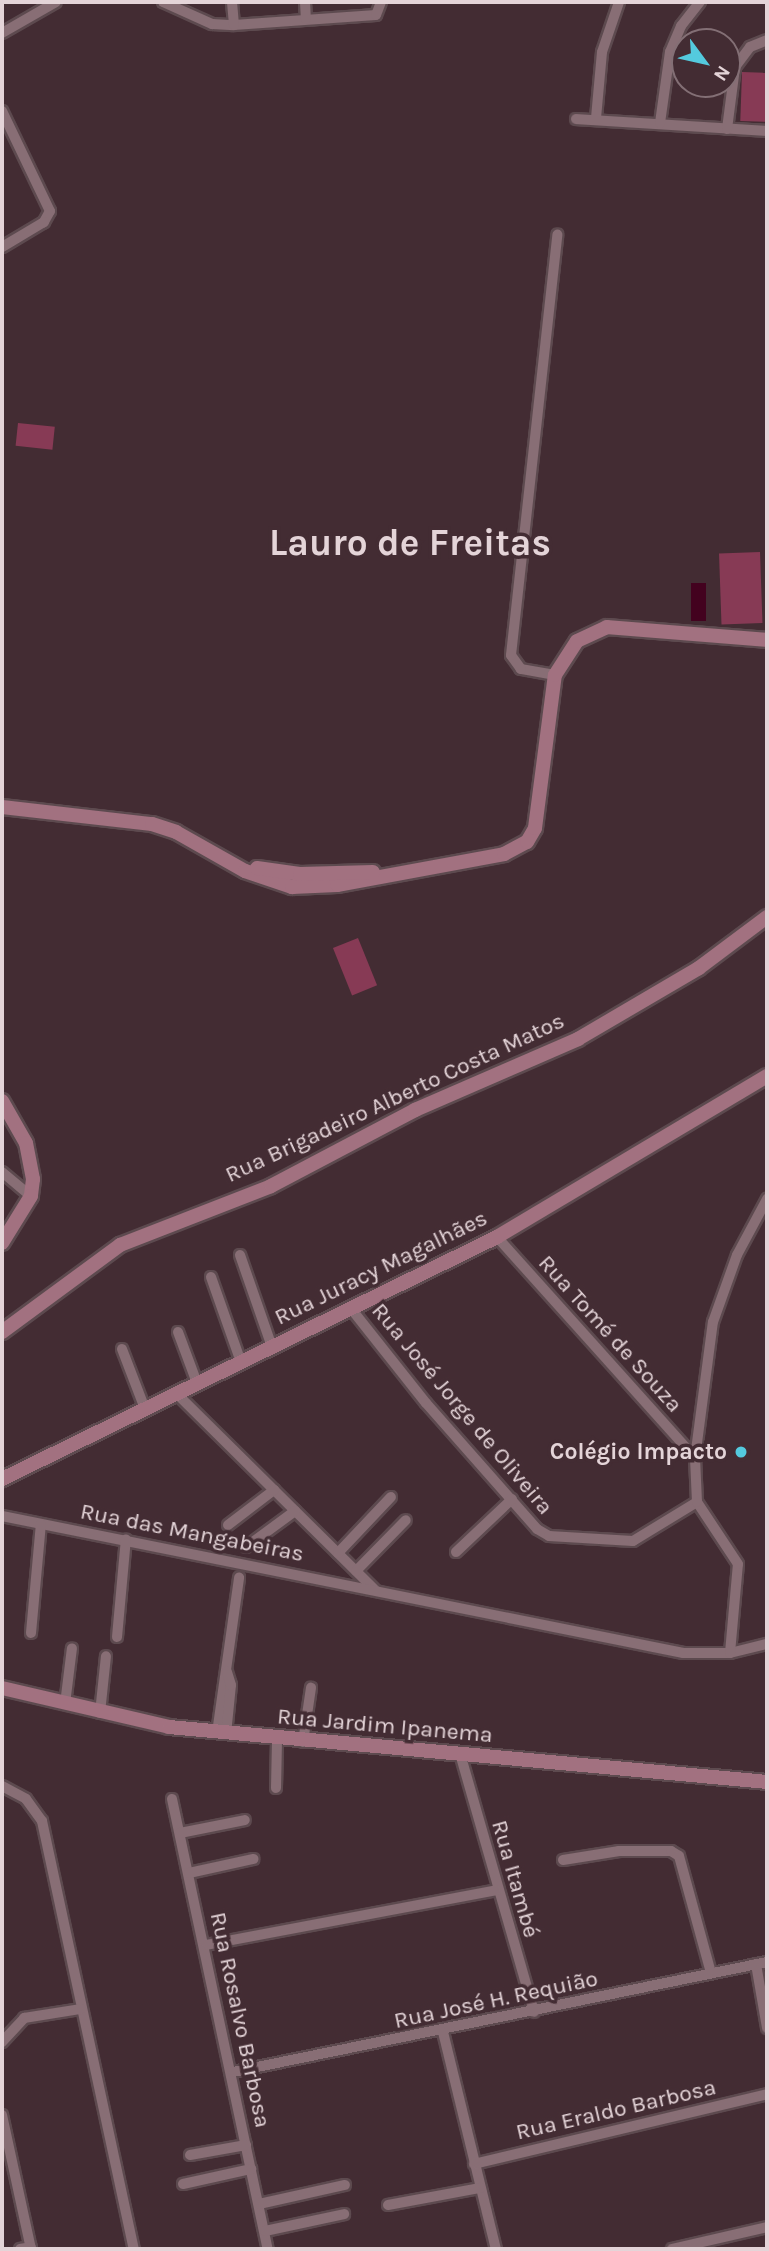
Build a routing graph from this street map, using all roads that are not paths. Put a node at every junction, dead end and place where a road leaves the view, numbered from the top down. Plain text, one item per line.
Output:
1 (56, 2) edge
2 (163, 2) edge
3 (232, 2) edge
4 (305, 2) edge
5 (380, 2) edge
6 (619, 2) edge
7 (700, 2) edge
8 (306, 19) junction
9 (234, 25) junction
10 (2, 33) edge
11 (767, 40) edge
12 (2, 111) edge
13 (596, 118) junction
14 (576, 119) dead end
15 (660, 123) junction
16 (727, 129) junction
17 (767, 131) edge
18 (557, 235) dead end
19 (2, 247) edge
20 (767, 640) edge
21 (555, 675) junction
22 (2, 807) edge
23 (767, 917) edge
24 (767, 1076) edge
25 (2, 1101) edge
26 (2, 1172) edge
27 (31, 1196) junction
28 (767, 1199) edge
29 (497, 1237) junction
30 (2, 1243) edge
31 (240, 1255) dead end
32 (211, 1277) dead end
33 (353, 1311) junction
34 (2, 1332) edge
35 (178, 1332) dead end
36 (272, 1347) junction
37 (122, 1349) dead end
38 (241, 1362) junction
39 (197, 1383) junction
40 (176, 1393) junction
41 (145, 1409) junction
42 (695, 1458) junction
43 (2, 1479) edge
44 (274, 1490) junction
45 (391, 1497) dead end
46 (512, 1499) junction
47 (697, 1502) junction
48 (295, 1511) junction
49 (2, 1516) edge
50 (406, 1520) dead end
51 (41, 1524) junction
52 (228, 1525) dead end
53 (125, 1539) junction
54 (246, 1547) dead end
55 (456, 1552) dead end
56 (338, 1553) junction
57 (356, 1571) junction
58 (239, 1578) dead end
59 (374, 1589) junction
60 (31, 1633) dead end
61 (117, 1637) dead end
62 (767, 1644) edge
63 (72, 1648) dead end
64 (730, 1653) junction
65 (106, 1656) dead end
66 (2, 1688) edge
67 (311, 1688) dead end
68 (65, 1704) junction
69 (100, 1713) junction
70 (221, 1734) junction
71 (276, 1739) junction
72 (303, 1742) junction
73 (461, 1757) junction
74 (767, 1782) edge
75 (2, 1786) edge
76 (276, 1788) dead end
77 (172, 1799) dead end
78 (245, 1820) dead end
79 (180, 1833) junction
80 (253, 1859) dead end
81 (562, 1860) dead end
82 (190, 1873) junction
83 (496, 1890) junction
84 (206, 1945) junction
85 (767, 1962) edge
86 (755, 1965) junction
87 (711, 1973) junction
88 (81, 2009) junction
89 (534, 2012) junction
90 (767, 2028) edge
91 (443, 2032) junction
92 (2, 2042) edge
93 (233, 2073) junction
94 (767, 2094) edge
95 (2, 2115) edge
96 (246, 2145) junction
97 (6, 2154) edge
98 (190, 2155) dead end
99 (474, 2164) junction
100 (251, 2169) junction
101 (183, 2183) dead end
102 (345, 2185) dead end
103 (480, 2188) junction
104 (259, 2204) junction
105 (388, 2205) dead end
106 (344, 2214) dead end
107 (767, 2227) edge
108 (265, 2231) junction
109 (27, 2248) edge
110 (134, 2249) edge
111 (268, 2249) edge
112 (496, 2249) edge
113 (672, 2249) edge

1 - 10 street
2 - 9 street
3 - 9 street
4 - 8 street
5 - 8 street
6 - 13 street
7 - 15 street
8 - 9 street
11 - 16 street
12 - 19 street
13 - 14 street
13 - 15 street
15 - 16 street
16 - 17 street
18 - 21 street
20 - 21 street
21 - 22 street
23 - 34 street, Rua Brigadeiro Alberto Costa Matos
24 - 29 street, Rua Juracy Magalhães
25 - 27 street
26 - 27 street
27 - 30 street
28 - 42 street
29 - 33 street, Rua Juracy Magalhães
29 - 42 street, Rua Tomé de Souza
31 - 36 street
32 - 38 street
33 - 36 street, Rua Juracy Magalhães
33 - 46 street, Rua José Jorge de Oliveira
35 - 39 street
36 - 38 street, Rua Juracy Magalhães
37 - 41 street
38 - 39 street, Rua Juracy Magalhães
39 - 40 street, Rua Juracy Magalhães
40 - 41 street, Rua Juracy Magalhães
40 - 44 street, Rua das Mangabeiras
41 - 43 street, Rua Juracy Magalhães
42 - 47 street
44 - 48 street, Rua das Mangabeiras
44 - 52 street
45 - 56 street
46 - 47 street, Rua José Jorge de Oliveira
46 - 55 street
47 - 64 street
48 - 54 street
48 - 56 street, Rua das Mangabeiras
49 - 51 street, Rua das Mangabeiras
50 - 57 street
51 - 53 street, Rua das Mangabeiras
51 - 60 street
53 - 59 street, Rua das Mangabeiras
53 - 61 street
56 - 57 street, Rua das Mangabeiras
57 - 59 street, Rua das Mangabeiras
58 - 70 street
59 - 64 street, Rua das Mangabeiras
62 - 64 street, Rua das Mangabeiras
63 - 68 street
65 - 69 street
66 - 68 street, Rua Jardim Ipanema
67 - 72 street
68 - 69 street, Rua Jardim Ipanema
69 - 70 street, Rua Jardim Ipanema
70 - 71 street, Rua Jardim Ipanema
71 - 72 street, Rua Jardim Ipanema
71 - 76 street
72 - 73 street, Rua Jardim Ipanema
73 - 74 street, Rua Jardim Ipanema
73 - 83 street, Rua Itambé
75 - 88 street
77 - 79 street, Rua Rosalvo Barbosa
78 - 79 street
79 - 82 street, Rua Rosalvo Barbosa
80 - 82 street
81 - 87 street
82 - 84 street, Rua Rosalvo Barbosa
83 - 84 street
83 - 89 street, Rua Itambé
84 - 93 street, Rua Rosalvo Barbosa
85 - 86 street, Rua José H. Requião
86 - 87 street, Rua José H. Requião
86 - 90 street
87 - 89 street, Rua José H. Requião
88 - 92 street
88 - 110 street
89 - 91 street, Rua José H. Requião
91 - 93 street, Rua José H. Requião
91 - 99 street
93 - 96 street, Rua Rosalvo Barbosa
94 - 99 street, Rua Eraldo Barbosa
95 - 97 street
96 - 98 street
96 - 100 street, Rua Rosalvo Barbosa
97 - 109 street
99 - 103 street
100 - 101 street
100 - 104 street, Rua Rosalvo Barbosa
102 - 104 street
103 - 105 street
103 - 112 street
104 - 108 street, Rua Rosalvo Barbosa
106 - 108 street
107 - 113 street
108 - 111 street, Rua Rosalvo Barbosa

